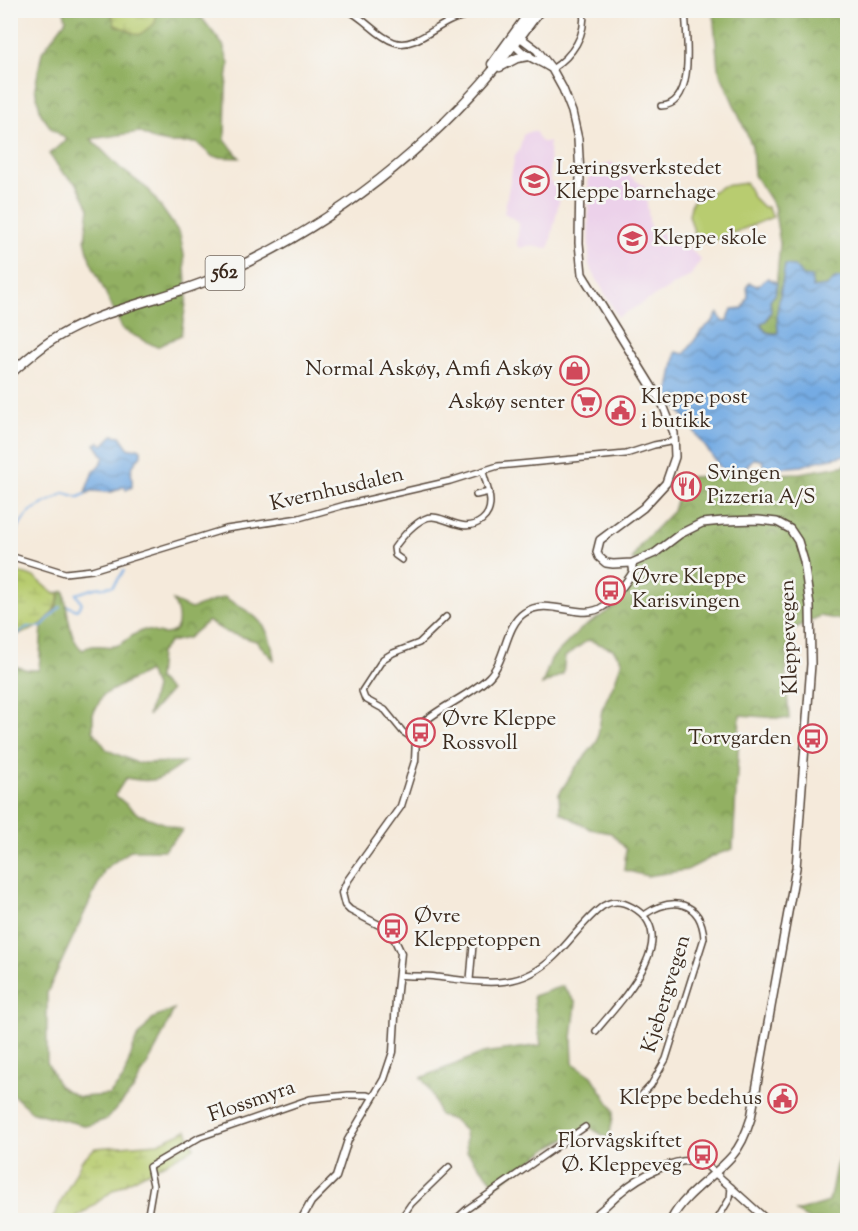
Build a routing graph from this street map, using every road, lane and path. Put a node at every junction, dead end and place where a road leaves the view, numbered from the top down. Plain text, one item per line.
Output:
1 (347, 10) edge
2 (476, 10) edge
3 (531, 10) edge
4 (540, 10) edge
5 (583, 10) edge
6 (685, 10) edge
7 (516, 41) junction
8 (529, 56) junction
9 (552, 69) junction
10 (492, 72) junction
11 (661, 105) dead end
12 (448, 118) junction
13 (10, 374) edge
14 (675, 441) junction
15 (483, 472) junction
16 (489, 492) junction
17 (476, 495) dead end
18 (10, 556) edge
19 (402, 560) dead end
20 (632, 563) junction
21 (446, 617) dead end
22 (415, 740) junction
23 (644, 915) junction
24 (473, 945) dead end
25 (399, 975) junction
26 (470, 980) junction
27 (596, 1031) dead end
28 (373, 1098) junction
29 (638, 1099) dead end
30 (585, 1127) dead end
31 (449, 1167) dead end
32 (714, 1172) junction
33 (731, 1187) junction
34 (147, 1221) edge
35 (301, 1221) edge
36 (400, 1221) edge
37 (456, 1221) edge
38 (588, 1221) edge
39 (671, 1221) edge
40 (717, 1221) edge
41 (767, 1221) edge

1 - 2 street
3 - 7 main road, 562
4 - 7 main road, 562
5 - 9 street
6 - 11 street
7 - 8 main road
7 - 9 main road
7 - 10 main road, 562
7 - 12 main road, 562
8 - 9 main road
8 - 10 main road
9 - 14 main road
10 - 12 main road, 562
12 - 13 main road, 562
14 - 15 street, Kvernhusdalen
14 - 20 main road
15 - 16 street
15 - 18 street, Kvernhusdalen
16 - 17 street
16 - 19 street
20 - 22 street
20 - 32 main road, Kleppevegen
21 - 22 street
22 - 25 street
23 - 26 street
23 - 27 street, Kjebergvegen
23 - 29 street, Kjebergvegen
24 - 26 street
25 - 26 street
25 - 28 street
28 - 34 street, Flossmyra
28 - 35 street
30 - 37 street
31 - 36 street
32 - 33 street
32 - 38 street
32 - 39 main road, Kleppevegen
33 - 40 street
33 - 41 street

